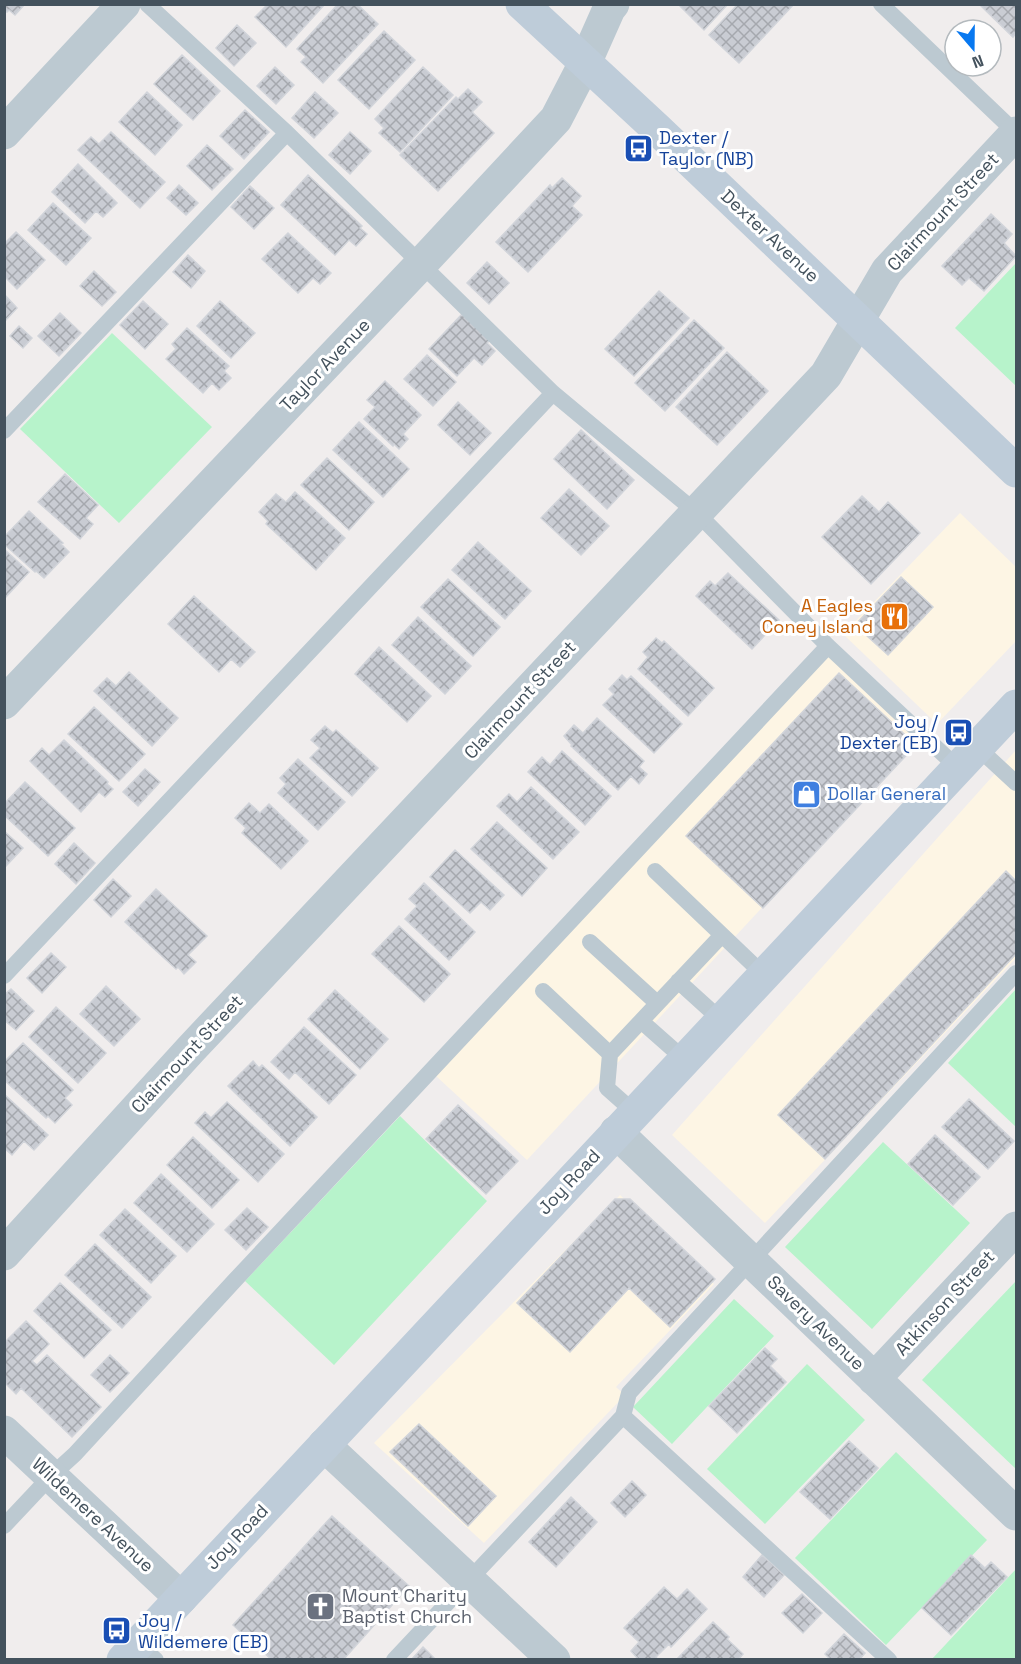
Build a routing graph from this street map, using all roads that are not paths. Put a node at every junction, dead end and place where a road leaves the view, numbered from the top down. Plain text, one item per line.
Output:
1 (124, 4) edge
2 (147, 4) edge
3 (522, 4) edge
4 (613, 4) edge
5 (881, 4) edge
6 (585, 63) junction
7 (4, 133) edge
8 (287, 133) junction
9 (1016, 133) edge
10 (421, 264) junction
11 (859, 320) junction
12 (553, 393) junction
13 (4, 431) edge
14 (1017, 471) edge
15 (697, 513) junction
16 (828, 646) junction
17 (4, 703) edge
18 (1017, 706) edge
19 (968, 758) junction
20 (1017, 783) edge
21 (655, 871) dead end
22 (722, 935) junction
23 (590, 942) dead end
24 (1017, 973) edge
25 (764, 975) junction
26 (4, 976) edge
27 (678, 981) junction
28 (543, 991) dead end
29 (657, 1003) junction
30 (721, 1020) junction
31 (641, 1021) junction
32 (610, 1054) junction
33 (684, 1059) junction
34 (625, 1122) junction
35 (1017, 1228) edge
36 (4, 1254) edge
37 (751, 1261) junction
38 (874, 1379) junction
39 (622, 1416) junction
40 (4, 1432) edge
41 (324, 1445) junction
42 (51, 1476) junction
43 (1014, 1508) edge
44 (4, 1526) edge
45 (468, 1581) junction
46 (181, 1598) junction
47 (139, 1654) edge
48 (394, 1659) edge
49 (554, 1659) edge
50 (889, 1659) edge

1 - 7 street
2 - 8 lane
3 - 6 street, Dexter Avenue
4 - 6 street, Taylor Avenue
5 - 9 lane
6 - 10 street, Taylor Avenue
6 - 11 street, Dexter Avenue
8 - 10 lane
8 - 13 lane
9 - 11 street, Clairmount Street
10 - 12 lane
10 - 17 street, Taylor Avenue
11 - 14 street, Dexter Avenue
11 - 15 street, Clairmount Street
12 - 15 lane
12 - 26 lane
15 - 16 lane
15 - 36 street, Clairmount Street
16 - 19 lane
16 - 42 lane
18 - 19 street, Joy Road
19 - 20 lane
19 - 25 street, Joy Road
21 - 22 lane
22 - 25 lane
22 - 27 lane
23 - 29 lane
24 - 37 lane
25 - 30 street, Joy Road
27 - 29 lane
27 - 30 lane
28 - 32 lane
29 - 31 lane
30 - 33 street, Joy Road
31 - 32 lane
31 - 33 lane
32 - 34 lane
33 - 34 street, Joy Road
34 - 37 street, Savery Avenue
34 - 41 street, Joy Road
35 - 38 street, Atkinson Street
37 - 38 street, Savery Avenue
37 - 39 lane
38 - 43 street, Savery Avenue
39 - 45 lane
39 - 50 lane
40 - 42 street, Wildemere Avenue
41 - 45 street
41 - 46 street, Joy Road
42 - 44 lane
42 - 46 street, Wildemere Avenue
45 - 48 lane
45 - 49 street
46 - 47 street, Joy Road

